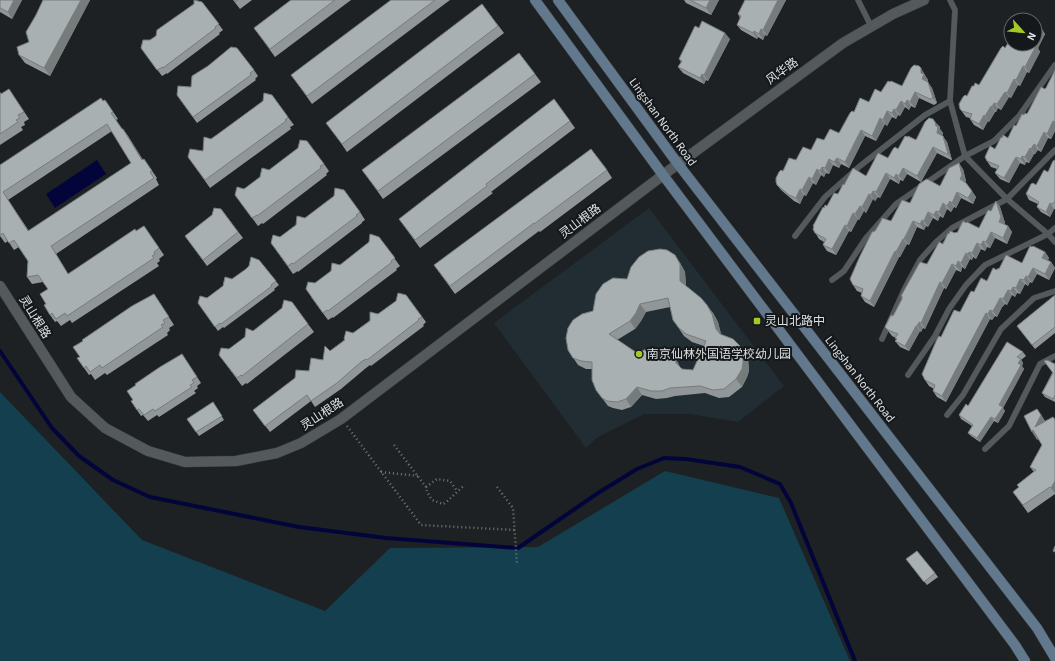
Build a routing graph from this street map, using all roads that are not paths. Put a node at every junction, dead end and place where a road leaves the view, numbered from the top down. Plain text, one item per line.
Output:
1 (535, 0) edge
2 (558, 0) edge
3 (858, 0) edge
4 (924, 0) edge
5 (950, 0) edge
6 (871, 26) junction
7 (1055, 64) edge
8 (950, 101) junction
9 (1055, 150) edge
10 (965, 156) junction
11 (678, 164) junction
12 (663, 175) junction
13 (1007, 199) junction
14 (1055, 228) edge
15 (1048, 234) junction
16 (795, 236) dead end
17 (1055, 242) edge
18 (832, 280) dead end
19 (0, 286) edge
20 (1055, 291) edge
21 (882, 339) dead end
22 (1055, 356) edge
23 (908, 375) dead end
24 (947, 415) dead end
25 (985, 450) dead end
26 (1055, 658) edge
27 (1024, 661) edge

1 - 12 main road
2 - 11 main road, Lingshan North Road
3 - 6 lane
4 - 6 street, 风华路
5 - 8 lane
6 - 11 street, 风华路
7 - 10 lane
8 - 10 lane
8 - 16 lane
9 - 13 lane
10 - 13 lane
10 - 18 lane
11 - 12 street, 风华路
11 - 26 main road, Lingshan North Road
12 - 19 street, 灵山根路
12 - 27 main road
13 - 15 lane
13 - 21 lane
14 - 15 lane
15 - 17 lane
15 - 23 lane
20 - 24 lane
22 - 25 lane

